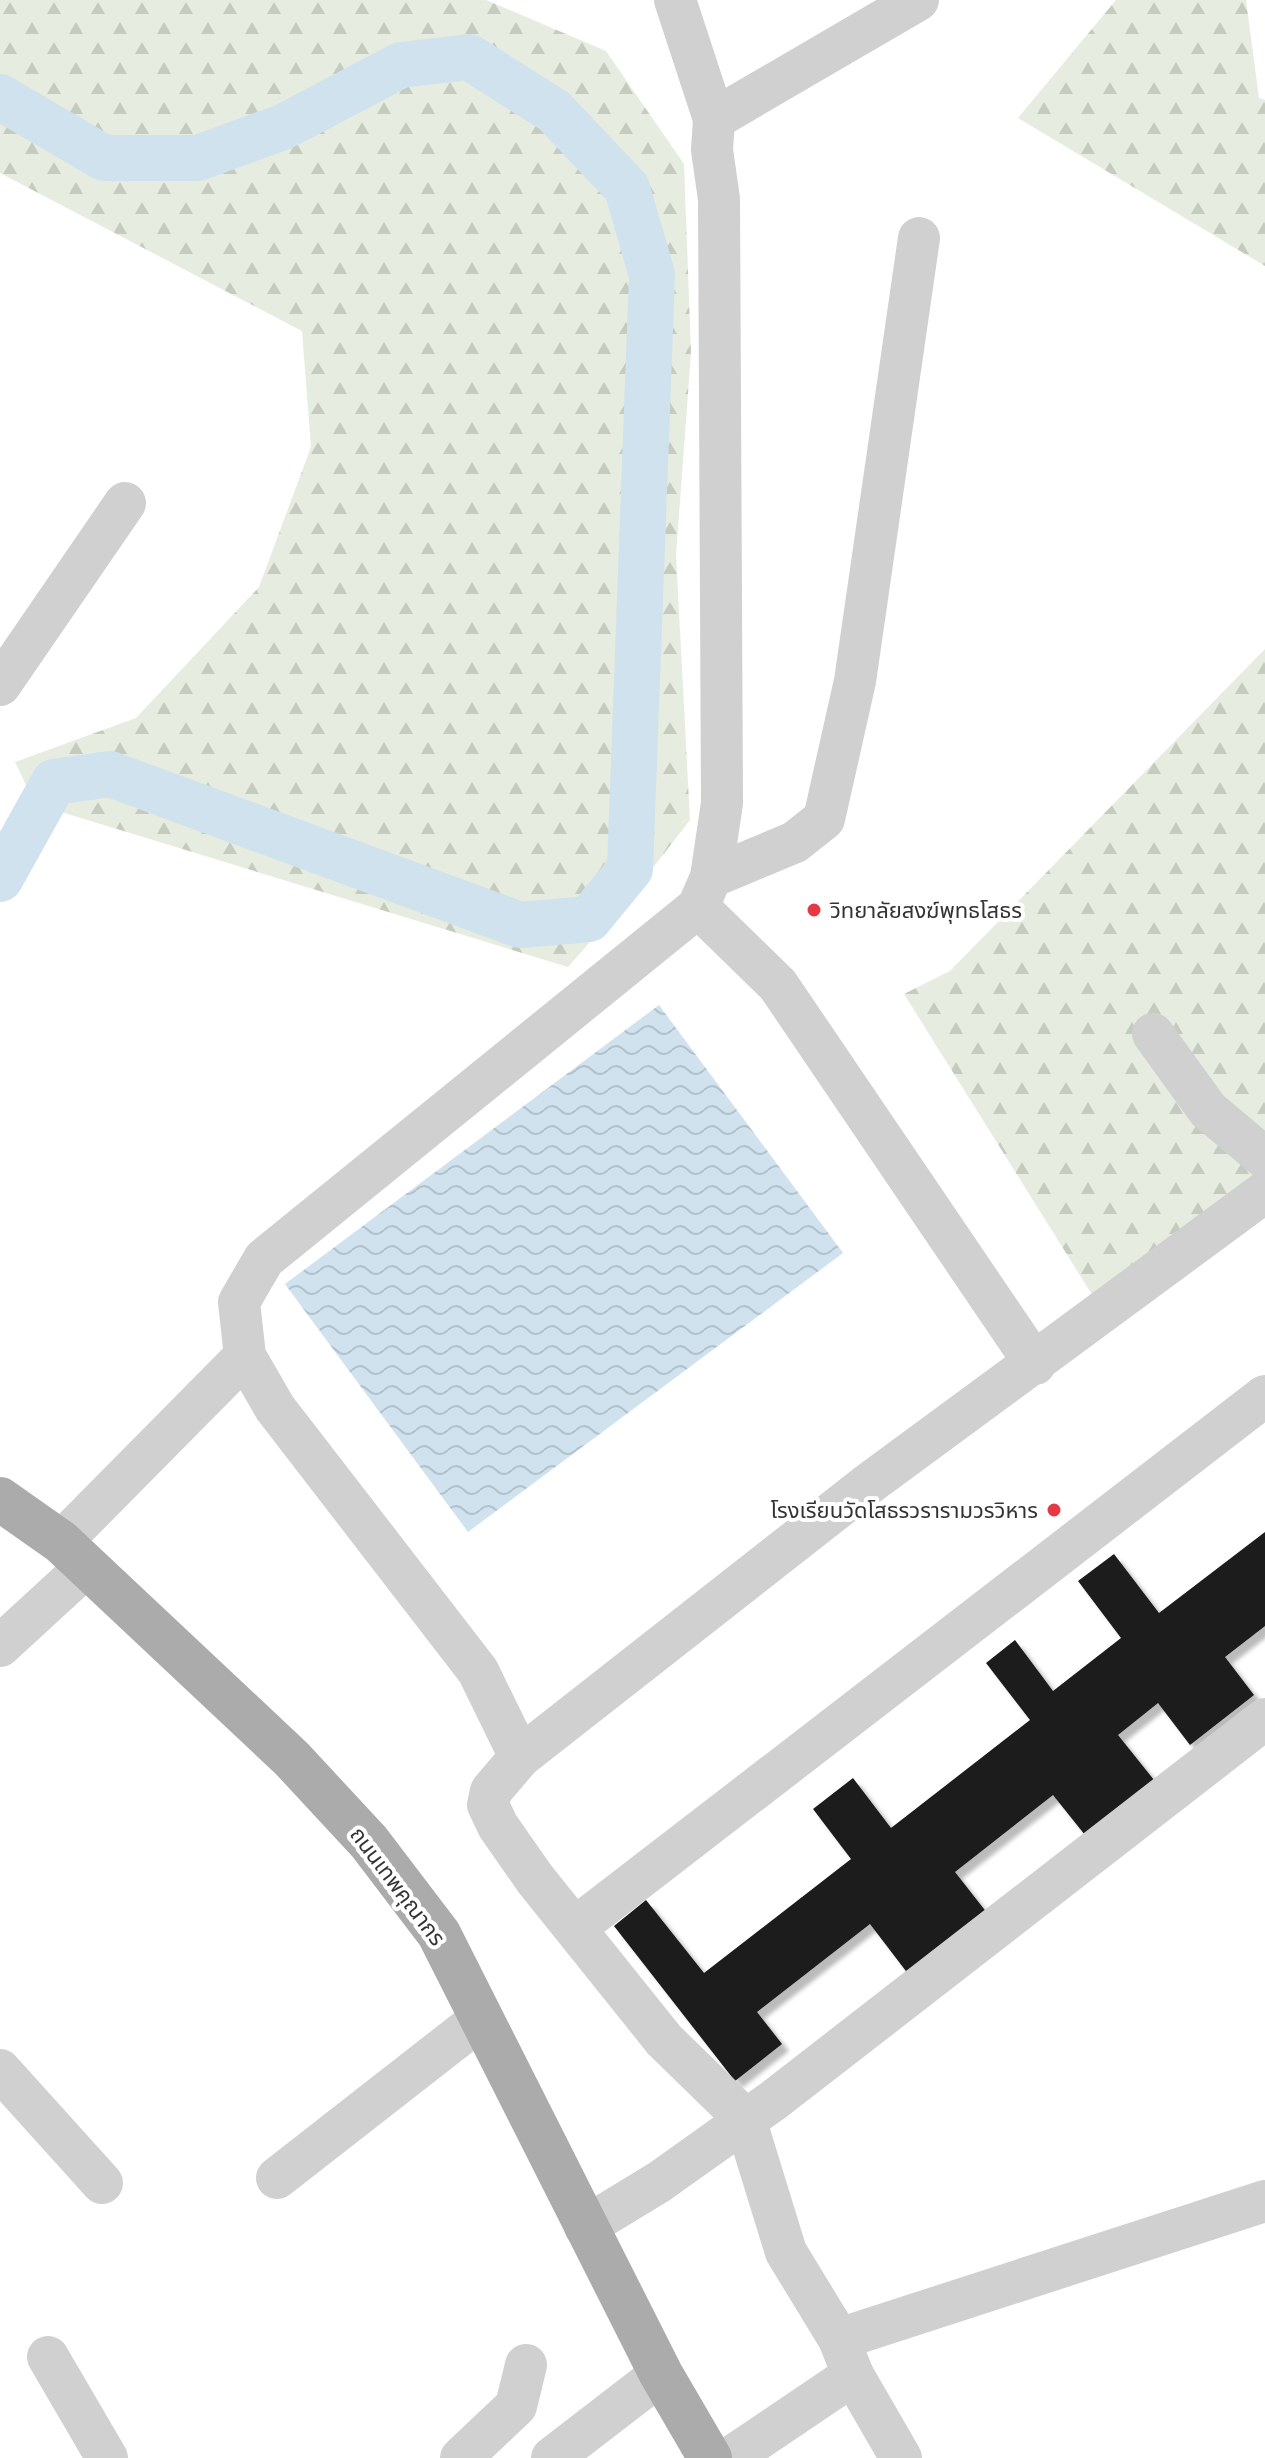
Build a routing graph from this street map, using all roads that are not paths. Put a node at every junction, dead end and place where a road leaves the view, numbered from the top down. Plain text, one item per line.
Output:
1 (918, 0) edge
2 (669, 7) edge
3 (714, 119) junction
4 (919, 238) dead end
5 (125, 503) dead end
6 (0, 685) edge
7 (705, 892) junction
8 (1153, 1034) dead end
9 (1265, 1158) edge
10 (1265, 1192) edge
11 (245, 1356) junction
12 (1035, 1364) junction
13 (1265, 1396) edge
14 (0, 1499) edge
15 (74, 1554) junction
16 (0, 1646) edge
17 (1265, 1719) edge
18 (520, 1757) junction
19 (576, 1927) junction
20 (482, 2018) junction
21 (0, 2070) edge
22 (745, 2119) junction
23 (277, 2178) dead end
24 (102, 2183) dead end
25 (1265, 2201) edge
26 (585, 2227) junction
27 (48, 2357) dead end
28 (846, 2357) junction
29 (526, 2365) dead end
30 (661, 2374) junction
31 (107, 2458) edge
32 (461, 2458) edge
33 (552, 2458) edge
34 (710, 2458) edge
35 (730, 2458) edge
36 (901, 2458) edge

1 - 3 street
2 - 3 street
3 - 7 street
4 - 7 street
5 - 6 street
7 - 11 street
7 - 12 street
8 - 9 street
10 - 12 street
11 - 15 street
11 - 18 street
12 - 18 street
13 - 19 street
14 - 15 main road, ถนนเทพคุณากร
15 - 16 street
15 - 20 main road, ถนนเทพคุณากร
17 - 22 street
18 - 19 street
19 - 22 street
20 - 23 street
20 - 26 main road, ถนนเทพคุณากร
21 - 24 street
22 - 26 street
22 - 28 street
25 - 28 street
26 - 30 main road, ถนนเทพคุณากร
27 - 31 street
28 - 35 street
28 - 36 street
29 - 32 street
30 - 33 street
30 - 34 main road, ถนนเทพคุณากร

